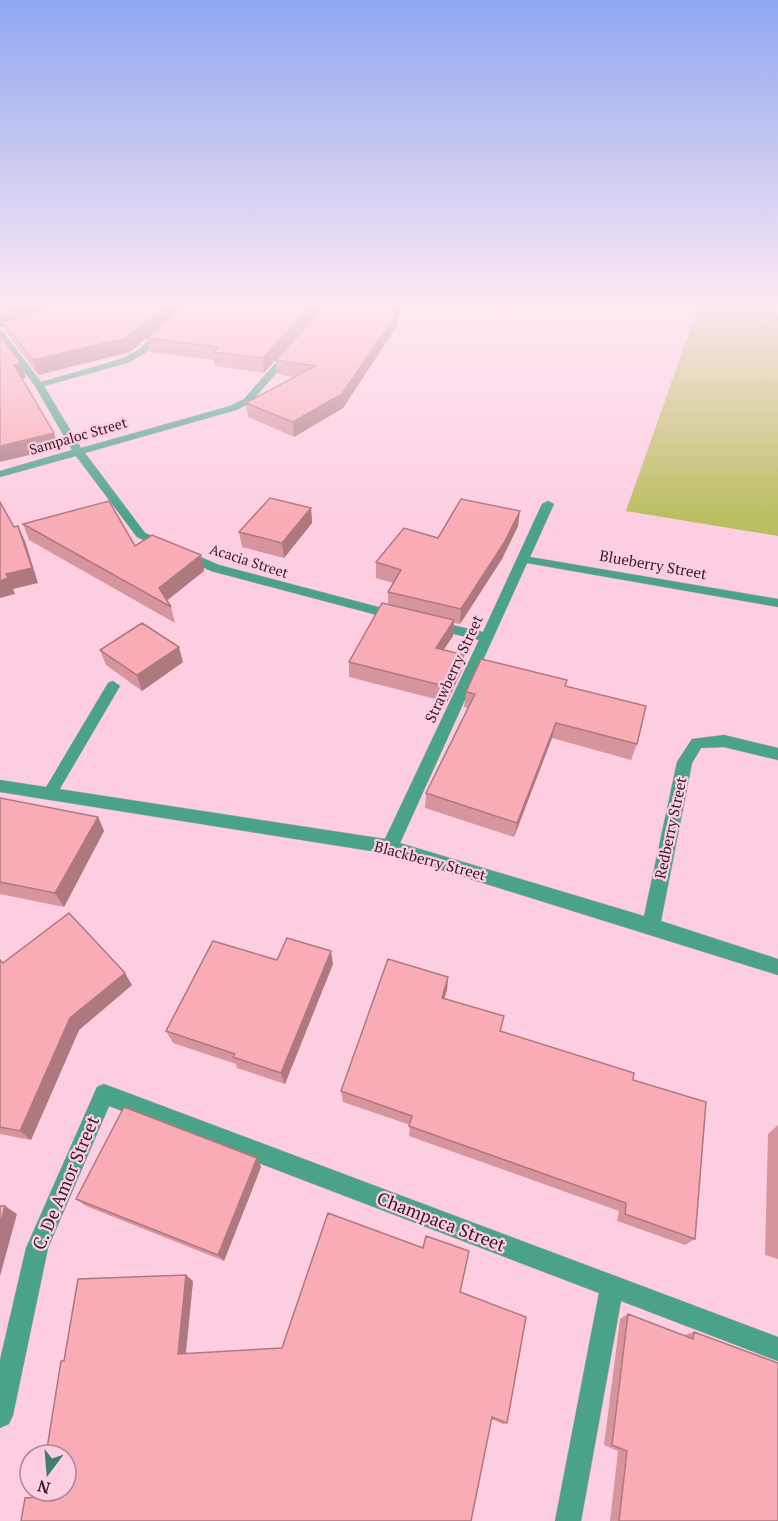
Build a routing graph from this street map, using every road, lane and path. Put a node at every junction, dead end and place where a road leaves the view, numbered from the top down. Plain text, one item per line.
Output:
1 (32, 375) edge
2 (76, 375) edge
3 (270, 375) edge
4 (39, 385) junction
5 (78, 451) junction
6 (0, 474) edge
7 (548, 504) dead end
8 (523, 559) junction
9 (778, 603) edge
10 (486, 638) junction
11 (113, 686) dead end
12 (778, 754) edge
13 (0, 786) edge
14 (50, 793) junction
15 (390, 847) junction
16 (651, 926) junction
17 (778, 967) edge
18 (104, 1094) joint
19 (612, 1286) junction
20 (778, 1349) edge
21 (0, 1414) edge
22 (568, 1521) edge

1 - 4 street, Acacia Street
2 - 4 street
3 - 5 street, Sampaloc Street
4 - 5 street, Acacia Street
5 - 6 street, Sampaloc Street
5 - 10 street, Acacia Street
7 - 8 street, Strawberry Street
8 - 9 street, Blueberry Street
8 - 10 street, Strawberry Street
10 - 15 street, Strawberry Street
11 - 14 street
12 - 16 street, Redberry Street
13 - 14 street, Blackberry Street
14 - 15 street, Blackberry Street
15 - 16 street, Blackberry Street
16 - 17 street, Blackberry Street
18 - 19 street, Champaca Street
18 - 21 street, C. De Amor Street
19 - 20 street, Champaca Street
19 - 22 street

